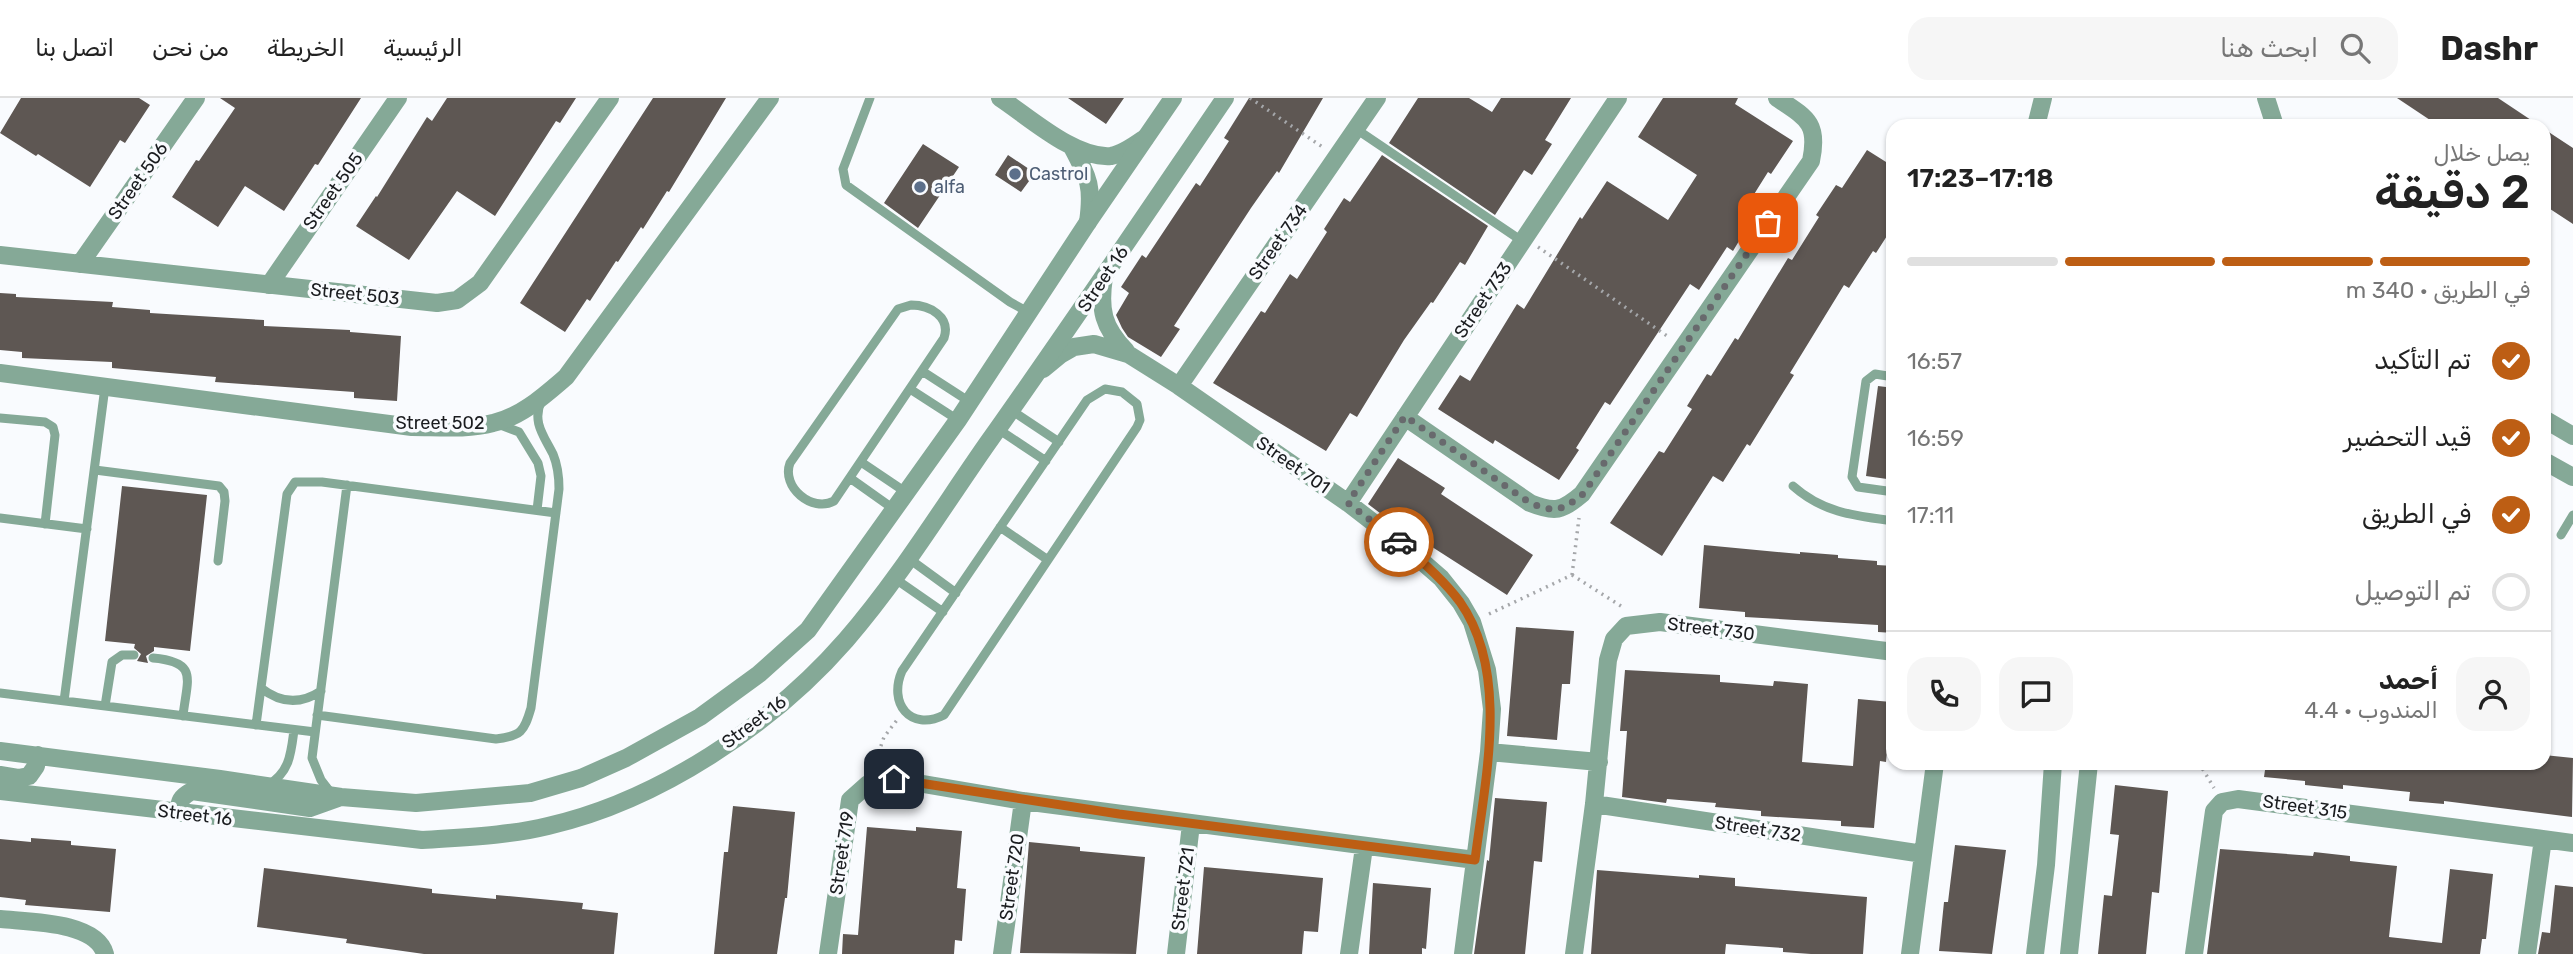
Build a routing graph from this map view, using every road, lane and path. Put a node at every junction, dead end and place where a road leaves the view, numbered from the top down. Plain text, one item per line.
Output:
1 (196, 98) edge
2 (398, 98) edge
3 (610, 98) edge
4 (770, 98) edge
5 (870, 98) edge
6 (1000, 98) edge
7 (1173, 98) edge
8 (1225, 98) edge
9 (1250, 98) edge
10 (1377, 98) edge
11 (1618, 98) edge
12 (1777, 98) edge
13 (2043, 98) edge
14 (2267, 99) edge
15 (2038, 119) edge
16 (2273, 119) edge
17 (1356, 129) junction
18 (1145, 138) junction
19 (1072, 147) junction
20 (1337, 157) junction
21 (1088, 222) junction
22 (1523, 240) junction
23 (0, 255) edge
24 (80, 264) junction
25 (1104, 277) junction
26 (268, 285) junction
27 (1028, 312) junction
28 (1684, 347) junction
29 (1128, 354) junction
30 (922, 371) junction
31 (0, 373) edge
32 (1035, 376) junction
33 (1886, 376) edge
34 (1179, 386) junction
35 (105, 387) junction
36 (910, 389) junction
37 (544, 396) junction
38 (970, 402) junction
39 (1011, 410) junction
40 (1405, 416) junction
41 (0, 418) edge
42 (958, 420) junction
43 (494, 423) junction
44 (2551, 423) edge
45 (998, 429) junction
46 (2573, 436) edge
47 (1059, 442) junction
48 (1046, 461) junction
49 (861, 462) junction
50 (2551, 465) edge
51 (95, 470) junction
52 (2573, 477) edge
53 (850, 478) junction
54 (347, 485) junction
55 (1793, 486) dead end
56 (1886, 491) edge
57 (908, 493) junction
58 (1583, 494) junction
59 (1348, 503) junction
60 (537, 510) junction
61 (895, 510) junction
62 (556, 513) junction
63 (2573, 515) edge
64 (0, 518) edge
65 (1886, 520) edge
66 (45, 524) junction
67 (1000, 527) junction
68 (87, 529) junction
69 (2561, 535) dead end
70 (908, 558) junction
71 (1048, 560) junction
72 (218, 561) dead end
73 (1572, 575) junction
74 (894, 578) junction
75 (956, 593) junction
76 (943, 612) junction
77 (1472, 622) junction
78 (1649, 624) junction
79 (1886, 651) edge
80 (134, 655) dead end
81 (153, 658) dead end
82 (261, 688) junction
83 (321, 691) junction
84 (0, 693) edge
85 (64, 701) junction
86 (105, 706) junction
87 (905, 711) junction
88 (317, 715) junction
89 (183, 716) junction
90 (256, 725) junction
91 (293, 730) junction
92 (315, 732) junction
93 (0, 751) edge
94 (1489, 752) junction
95 (38, 755) junction
96 (1599, 762) junction
97 (1934, 770) edge
98 (2053, 770) edge
99 (2089, 770) edge
100 (2203, 770) edge
101 (0, 775) edge
102 (868, 784) junction
103 (265, 786) junction
104 (0, 791) edge
105 (338, 797) junction
106 (1023, 800) junction
107 (2222, 802) junction
108 (1594, 804) junction
109 (180, 813) junction
110 (1191, 824) junction
111 (2543, 839) junction
112 (2573, 843) edge
113 (1364, 847) junction
114 (1923, 855) junction
115 (1475, 860) junction
116 (0, 919) edge
117 (104, 954) edge
118 (828, 954) edge
119 (1002, 954) edge
120 (1176, 954) edge
121 (1349, 954) edge
122 (1462, 954) edge
123 (1574, 954) edge
124 (1910, 954) edge
125 (2035, 954) edge
126 (2069, 954) edge
127 (2194, 954) edge
128 (2527, 954) edge

1 - 24 street, Street 506
2 - 26 street, Street 505
3 - 26 street, Street 503
4 - 37 street, Street 502
5 - 27 lane
6 - 19 street
7 - 18 street, Street 16
8 - 25 street, Street 16
9 - 20 path
10 - 17 street, Street 734
11 - 22 street, Street 733
12 - 28 street
13 - 15 street
14 - 16 street
17 - 20 street, Street 734
17 - 22 lane
18 - 19 street
18 - 21 street, Street 16
19 - 21 street
20 - 34 street, Street 734
21 - 27 street, Street 16
22 - 28 path
22 - 40 street, Street 733
23 - 24 street, Street 503
24 - 26 street, Street 503
25 - 29 street, Street 701
25 - 32 street, Street 16
27 - 38 street, Street 16
28 - 58 street
29 - 32 street, Street 701
29 - 34 street, Street 701
30 - 36 lane
30 - 38 lane
30 - 53 lane
31 - 35 street, Street 502
32 - 39 street, Street 16
33 - 56 lane
34 - 59 street, Street 701
35 - 43 street, Street 502
35 - 51 lane
36 - 42 lane
36 - 49 lane
37 - 43 street, Street 502
37 - 62 lane
38 - 42 street, Street 16
39 - 45 street, Street 16
39 - 47 lane
40 - 58 street
40 - 59 street, Street 733
41 - 66 lane
42 - 57 street, Street 16
43 - 60 lane
44 - 46 street
45 - 48 lane
45 - 70 street, Street 16
47 - 48 lane
47 - 71 lane
48 - 67 lane
49 - 53 lane
49 - 57 lane
50 - 52 street
51 - 68 lane
51 - 72 lane
53 - 61 lane
54 - 60 lane
54 - 82 lane
54 - 83 lane
55 - 65 lane
57 - 61 street, Street 16
58 - 73 path
59 - 77 street, Street 701
60 - 62 lane
61 - 105 street, Street 16
62 - 88 lane
63 - 69 lane
64 - 66 lane
66 - 68 lane
67 - 71 lane
67 - 75 lane
68 - 85 lane
70 - 74 street, Street 16
70 - 75 lane
71 - 87 lane
73 - 77 path
73 - 78 path
74 - 76 lane
74 - 109 street, Street 16
75 - 76 lane
76 - 87 lane
77 - 94 street, Street 701
78 - 79 street, Street 730
78 - 96 street, Street 730
80 - 86 lane
81 - 89 lane
82 - 83 lane
82 - 90 lane
83 - 88 lane
84 - 85 lane
85 - 86 lane
86 - 89 lane
87 - 102 path
88 - 92 lane
89 - 90 lane
90 - 91 lane
91 - 92 lane
91 - 103 lane
92 - 105 lane
93 - 95 street, Street 16
94 - 96 street
94 - 115 street, Street 701
95 - 101 street
95 - 103 street, Street 16
96 - 108 street, Street 730
97 - 114 street
98 - 125 street
99 - 126 street
100 - 107 path
102 - 106 street
102 - 118 street, Street 719
103 - 105 street, Street 16
104 - 109 street, Street 16
105 - 109 street
106 - 110 street
106 - 119 street, Street 720
107 - 111 street, Street 315
107 - 127 street
108 - 114 street, Street 732
108 - 123 street, Street 730
110 - 113 street
110 - 120 street, Street 721
111 - 112 street, Street 315
111 - 128 street
113 - 115 street
113 - 121 street
114 - 124 street
115 - 122 street, Street 701
116 - 117 street

